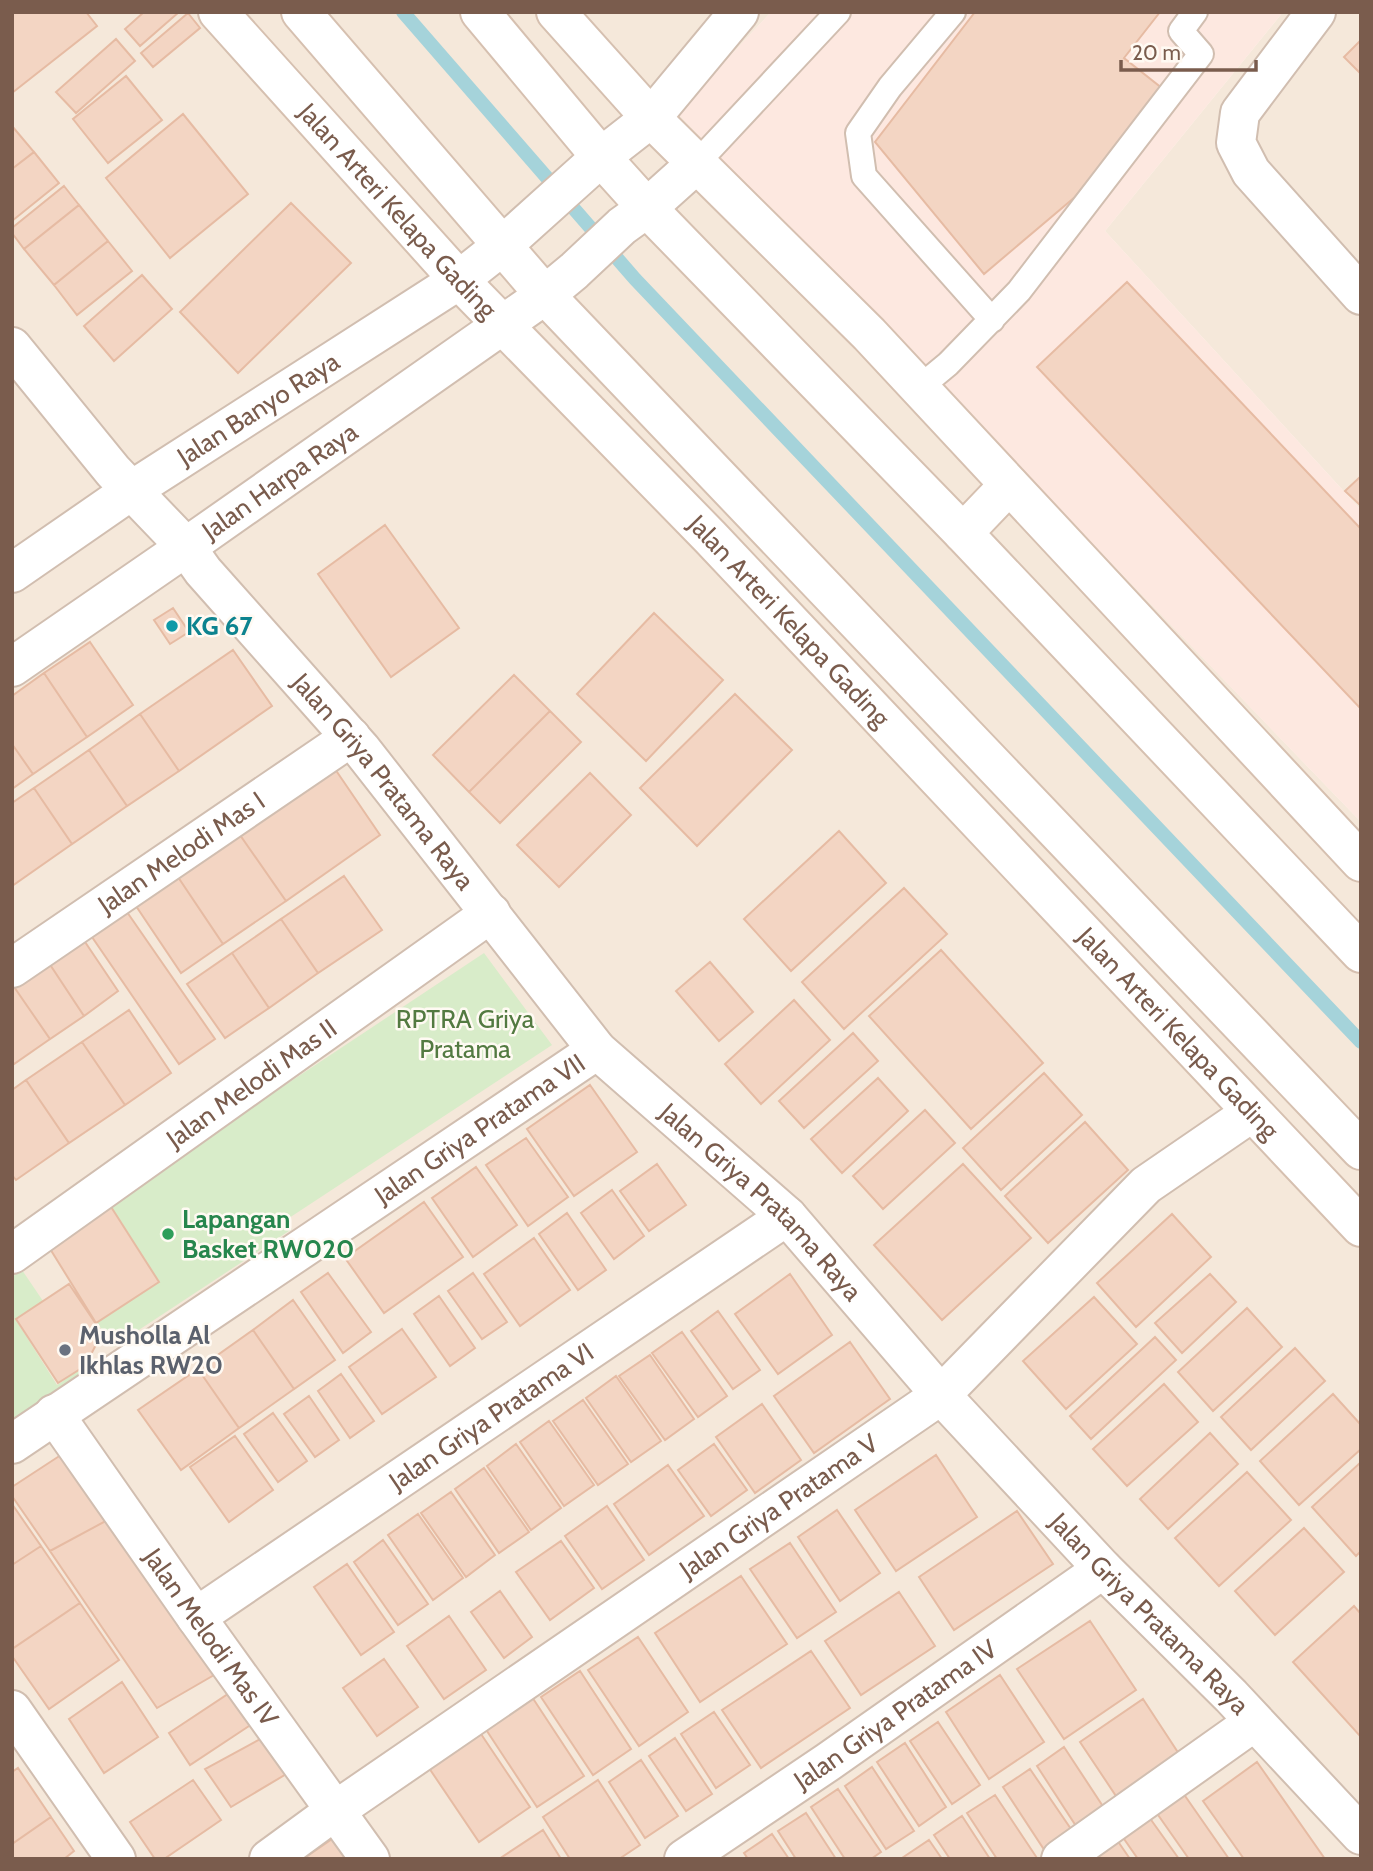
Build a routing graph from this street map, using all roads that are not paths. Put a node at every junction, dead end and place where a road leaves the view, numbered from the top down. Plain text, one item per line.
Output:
1 (218, 12) edge
2 (301, 12) edge
3 (480, 12) edge
4 (556, 12) edge
5 (738, 12) edge
6 (838, 12) edge
7 (953, 12) edge
8 (1195, 12) edge
9 (1316, 12) edge
10 (651, 118) junction
11 (696, 164) junction
12 (588, 169) junction
13 (634, 217) junction
14 (502, 246) junction
15 (459, 280) junction
16 (545, 295) junction
17 (1361, 295) edge
18 (992, 320) junction
19 (502, 326) junction
20 (12, 347) edge
21 (919, 387) junction
22 (1009, 485) junction
23 (132, 490) junction
24 (744, 504) junction
25 (963, 533) junction
26 (710, 537) junction
27 (186, 547) junction
28 (12, 573) edge
29 (12, 667) edge
30 (351, 737) junction
31 (1361, 862) edge
32 (491, 913) junction
33 (1361, 953) edge
34 (12, 968) edge
35 (597, 1050) junction
36 (1251, 1113) junction
37 (1361, 1150) edge
38 (787, 1216) junction
39 (1361, 1227) edge
40 (12, 1254) edge
41 (941, 1395) junction
42 (54, 1414) junction
43 (12, 1444) edge
44 (1103, 1569) junction
45 (196, 1617) junction
46 (12, 1710) edge
47 (1254, 1722) junction
48 (336, 1810) junction
49 (1361, 1835) edge
50 (116, 1859) edge
51 (269, 1859) edge
52 (370, 1859) edge
53 (684, 1859) edge
54 (1061, 1859) edge

1 - 15 street, Jalan Arteri Kelapa Gading
2 - 14 street, Jalan Arteri Kelapa Gading
3 - 12 street
4 - 10 street
5 - 10 street, Jalan Banyo Raya
6 - 11 lane
7 - 18 lane
8 - 18 lane
9 - 17 street
10 - 11 street
10 - 12 street, Jalan Banyo Raya
11 - 13 street, Jalan Harpa Raya
11 - 21 street
12 - 13 street
12 - 14 street, Jalan Banyo Raya
13 - 16 street, Jalan Harpa Raya
13 - 25 street
14 - 15 street, Jalan Banyo Raya
14 - 16 street, Jalan Arteri Kelapa Gading
15 - 19 street, Jalan Arteri Kelapa Gading
15 - 23 street, Jalan Banyo Raya
16 - 19 street, Jalan Harpa Raya
16 - 24 street, Jalan Arteri Kelapa Gading
18 - 21 lane
19 - 26 street, Jalan Arteri Kelapa Gading
19 - 27 street, Jalan Harpa Raya
20 - 23 street, Jalan Griya Pratama Raya
21 - 22 street
22 - 25 street
22 - 31 street
23 - 27 street, Jalan Griya Pratama Raya
23 - 28 street, Jalan Banyo Raya
24 - 26 street
24 - 37 street, Jalan Arteri Kelapa Gading
25 - 33 street
26 - 36 street, Jalan Arteri Kelapa Gading
27 - 29 street, Jalan Harpa Raya
27 - 30 street, Jalan Griya Pratama Raya
30 - 32 street, Jalan Griya Pratama Raya
30 - 34 street, Jalan Melodi Mas I
32 - 35 street, Jalan Griya Pratama Raya
32 - 40 street, Jalan Melodi Mas II
35 - 38 street, Jalan Griya Pratama Raya
35 - 42 street, Jalan Griya Pratama VII
36 - 39 street, Jalan Arteri Kelapa Gading
36 - 41 street, Jalan Griya Pratama V
38 - 41 street, Jalan Griya Pratama Raya
38 - 45 street, Jalan Griya Pratama VI
41 - 44 street, Jalan Griya Pratama Raya
41 - 48 street, Jalan Griya Pratama V
42 - 43 street, Jalan Griya Pratama VII
42 - 45 street, Jalan Melodi Mas IV
44 - 47 street, Jalan Griya Pratama Raya
44 - 53 street, Jalan Griya Pratama IV
45 - 48 street, Jalan Melodi Mas IV
46 - 50 street
47 - 49 street, Jalan Griya Pratama Raya
47 - 54 street
48 - 51 street, Jalan Griya Pratama V
48 - 52 street, Jalan Melodi Mas IV

